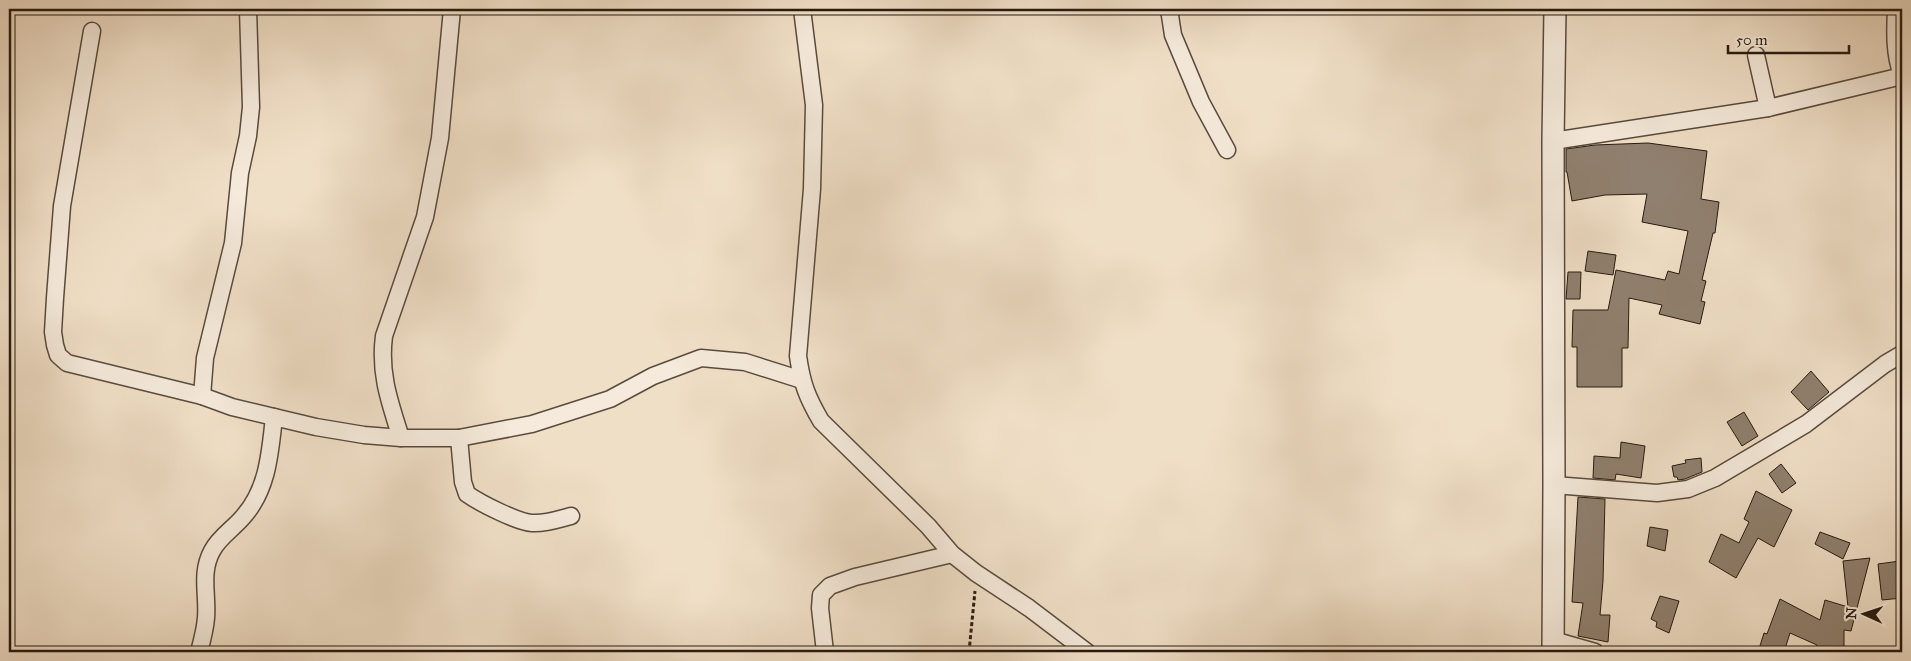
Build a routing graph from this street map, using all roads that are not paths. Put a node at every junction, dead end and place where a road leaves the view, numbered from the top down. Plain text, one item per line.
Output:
1 (248, 9) edge
2 (452, 9) edge
3 (802, 9) edge
4 (1169, 9) edge
5 (1555, 9) edge
6 (1896, 9) edge
7 (92, 31) dead end
8 (1756, 55) dead end
9 (1902, 76) edge
10 (1768, 108) junction
11 (1553, 141) junction
12 (1227, 150) dead end
13 (1902, 354) edge
14 (802, 380) junction
15 (202, 396) junction
16 (274, 417) junction
17 (401, 438) junction
18 (459, 438) junction
19 (1554, 485) junction
20 (571, 516) dead end
21 (952, 554) junction
22 (1553, 646) edge
23 (199, 652) edge
24 (825, 652) edge
25 (1088, 652) edge
26 (1595, 652) edge

1 - 15 street
2 - 17 street
3 - 14 street
4 - 12 street
5 - 11 street
6 - 9 street
7 - 15 street
8 - 10 street
9 - 10 street
10 - 11 street
11 - 19 street
13 - 19 street
14 - 18 street
14 - 21 street
15 - 16 street
16 - 17 street
16 - 23 street
17 - 18 street
18 - 20 street
19 - 22 street
21 - 24 street
21 - 25 street
22 - 26 street

